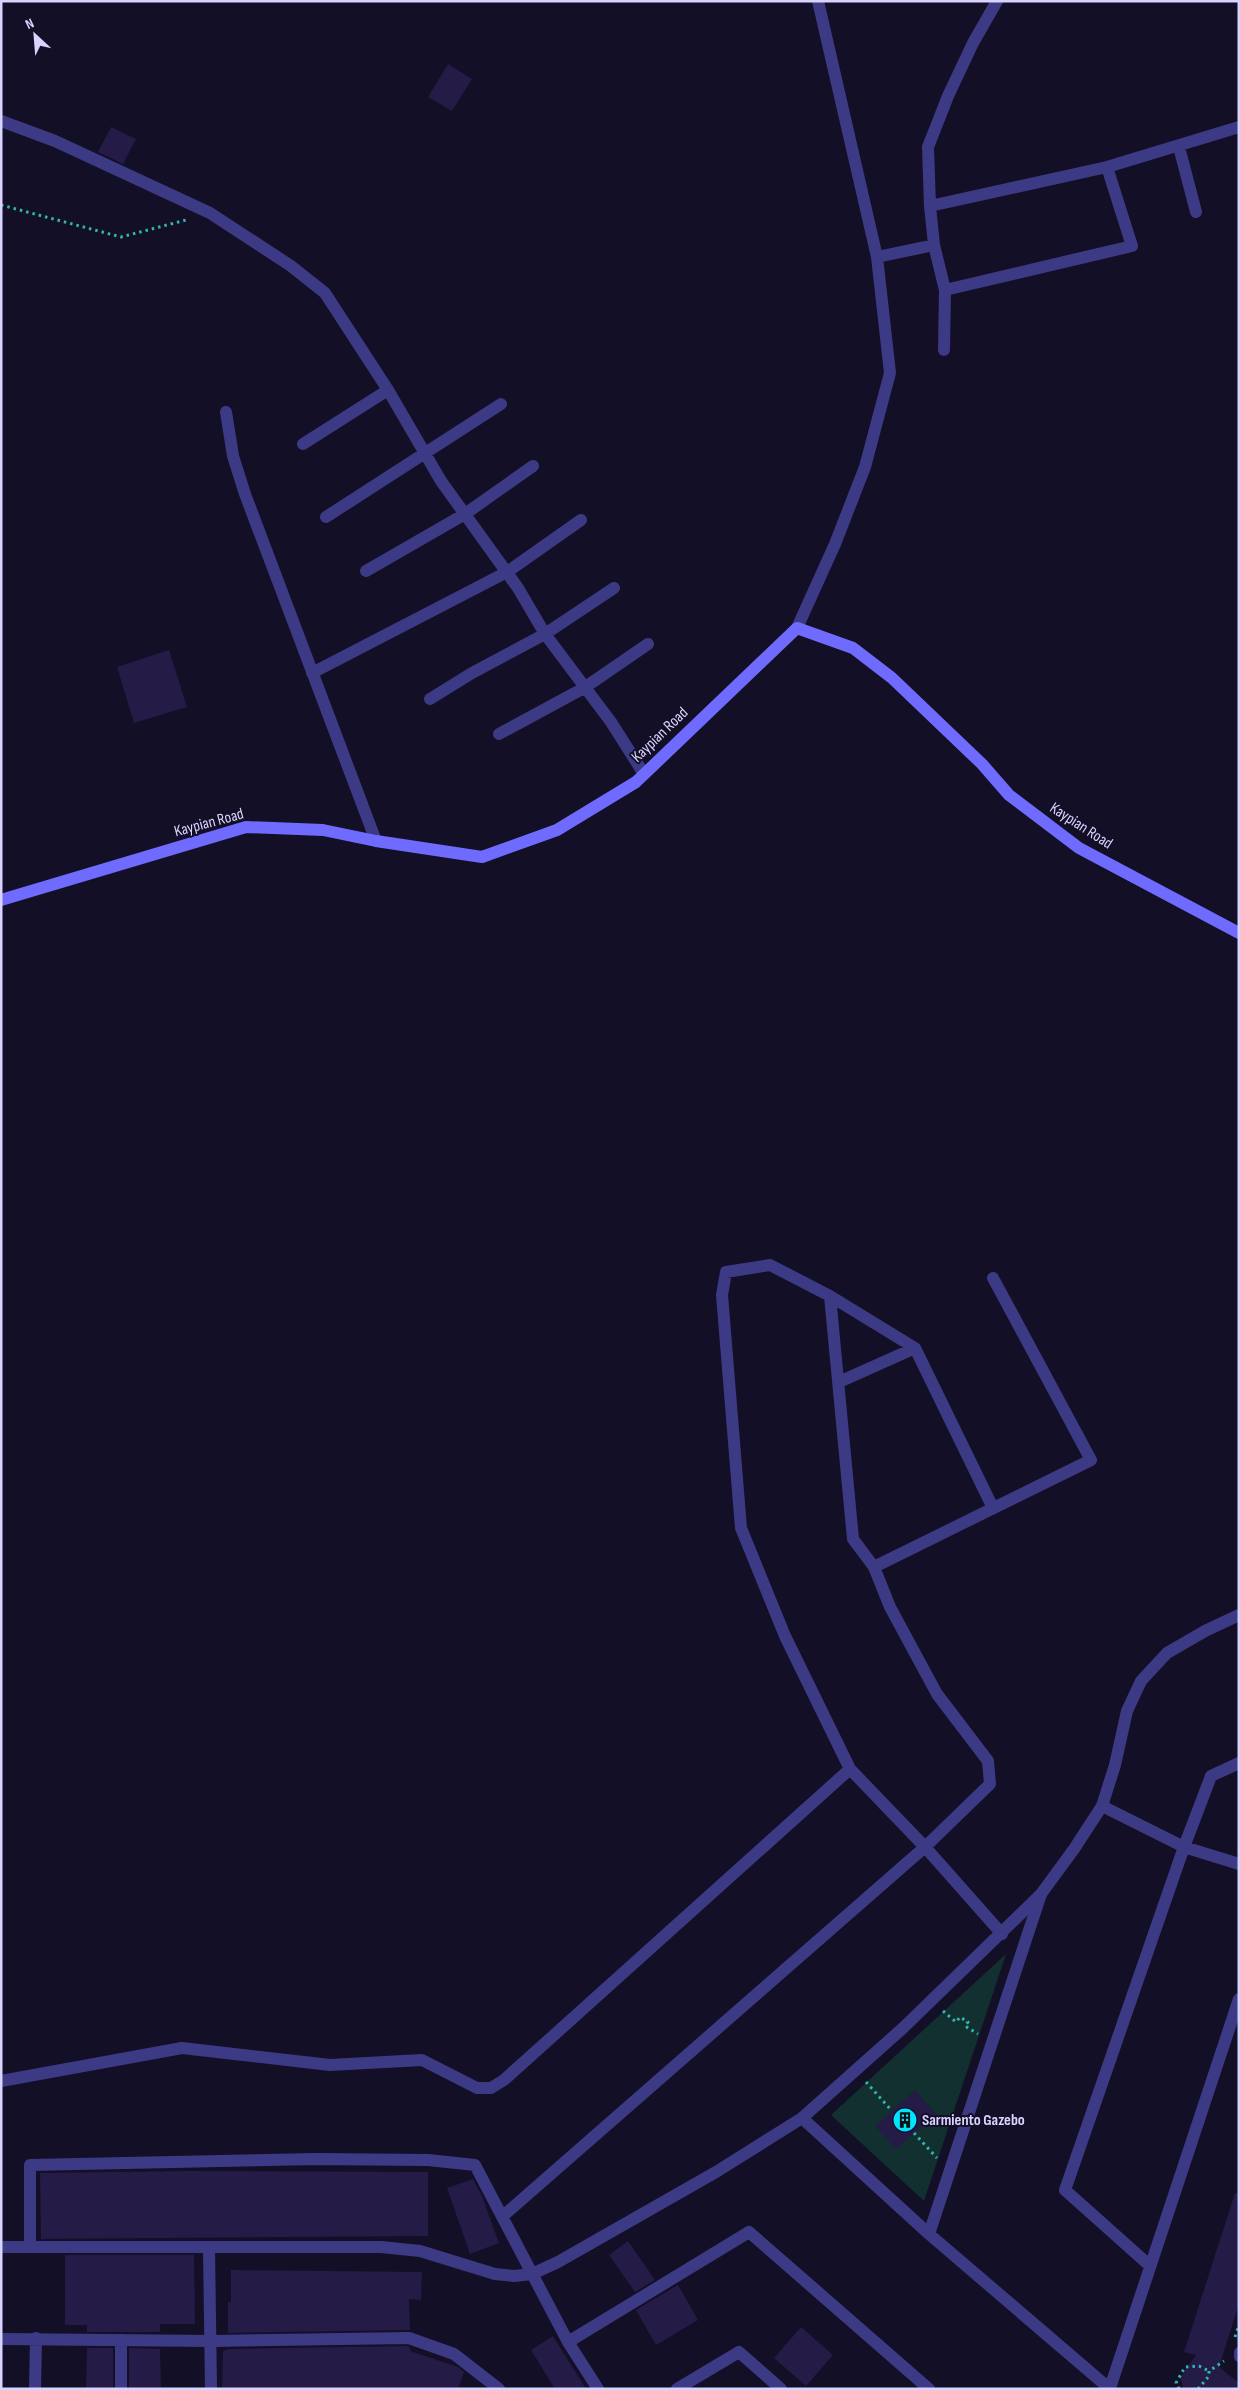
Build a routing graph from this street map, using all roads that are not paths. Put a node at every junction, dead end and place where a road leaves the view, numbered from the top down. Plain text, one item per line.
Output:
1 (818, 1) edge
2 (997, 1) edge
3 (1, 121) edge
4 (1239, 128) edge
5 (1179, 147) junction
6 (1107, 167) junction
7 (930, 206) junction
8 (1196, 212) dead end
9 (934, 244) junction
10 (877, 257) junction
11 (946, 290) junction
12 (944, 350) dead end
13 (388, 390) junction
14 (501, 404) dead end
15 (226, 412) dead end
16 (303, 444) dead end
17 (424, 455) junction
18 (533, 466) dead end
19 (465, 514) junction
20 (326, 517) dead end
21 (581, 520) dead end
22 (366, 571) dead end
23 (507, 572) junction
24 (614, 588) dead end
25 (797, 628) junction
26 (545, 634) junction
27 (648, 644) dead end
28 (312, 673) junction
29 (584, 688) junction
30 (430, 699) dead end
31 (499, 734) dead end
32 (644, 774) junction
33 (376, 841) junction
34 (1, 900) edge
35 (1239, 933) edge
36 (993, 1278) dead end
37 (830, 1296) junction
38 (915, 1348) junction
39 (839, 1382) junction
40 (993, 1508) junction
41 (874, 1567) junction
42 (1239, 1615) edge
43 (1239, 1762) edge
44 (850, 1769) junction
45 (1102, 1806) junction
46 (925, 1847) junction
47 (1184, 1847) junction
48 (1239, 1864) edge
49 (1040, 1894) junction
50 (1002, 1934) junction
51 (1239, 1999) edge
52 (1, 2081) edge
53 (802, 2118) junction
54 (503, 2216) junction
55 (929, 2234) junction
56 (1, 2247) edge
57 (30, 2247) junction
58 (209, 2248) junction
59 (1149, 2266) junction
60 (532, 2274) junction
61 (1, 2338) edge
62 (36, 2338) junction
63 (121, 2340) junction
64 (212, 2341) junction
65 (568, 2342) junction
66 (1239, 2352) edge
67 (1239, 2357) edge
68 (1110, 2388) edge
69 (35, 2389) edge
70 (121, 2389) edge
71 (210, 2389) edge
72 (499, 2389) edge
73 (598, 2389) edge
74 (677, 2389) edge
75 (781, 2389) edge
76 (929, 2389) edge

1 - 10 street
2 - 7 street
3 - 13 street
4 - 5 street
5 - 6 street
5 - 8 street
6 - 7 street
6 - 11 street
7 - 9 street
9 - 10 street
9 - 11 street
10 - 25 street
11 - 12 street
13 - 16 street
13 - 17 street
14 - 17 street
15 - 28 street
17 - 19 street
17 - 20 street
18 - 19 street
19 - 22 street
19 - 23 street
21 - 23 street
23 - 26 street
23 - 28 street
24 - 26 street
25 - 32 main road, Kaypian Road
25 - 35 main road, Kaypian Road
26 - 29 street
26 - 30 street
27 - 29 street
28 - 33 street
29 - 31 street
29 - 32 street
32 - 33 main road, Kaypian Road
33 - 34 main road, Kaypian Road
36 - 40 street
37 - 38 street
37 - 39 street
37 - 44 street
38 - 39 street
38 - 40 street
39 - 41 street
40 - 41 street
41 - 46 street
42 - 45 street
43 - 47 street
44 - 46 street
44 - 52 street
45 - 47 street
45 - 49 street
46 - 50 street
46 - 54 street
47 - 48 street
47 - 59 street
49 - 50 street
49 - 55 street
50 - 53 street
51 - 59 street
53 - 55 street
53 - 60 street
54 - 57 street
54 - 60 street
55 - 68 street
56 - 57 street
57 - 58 street
58 - 60 street
58 - 64 street
59 - 68 street
60 - 65 street
61 - 62 street
62 - 63 street
62 - 69 street
63 - 64 street
63 - 70 street
64 - 71 street
64 - 72 street
65 - 73 street
65 - 76 street
66 - 67 lane
74 - 75 street

